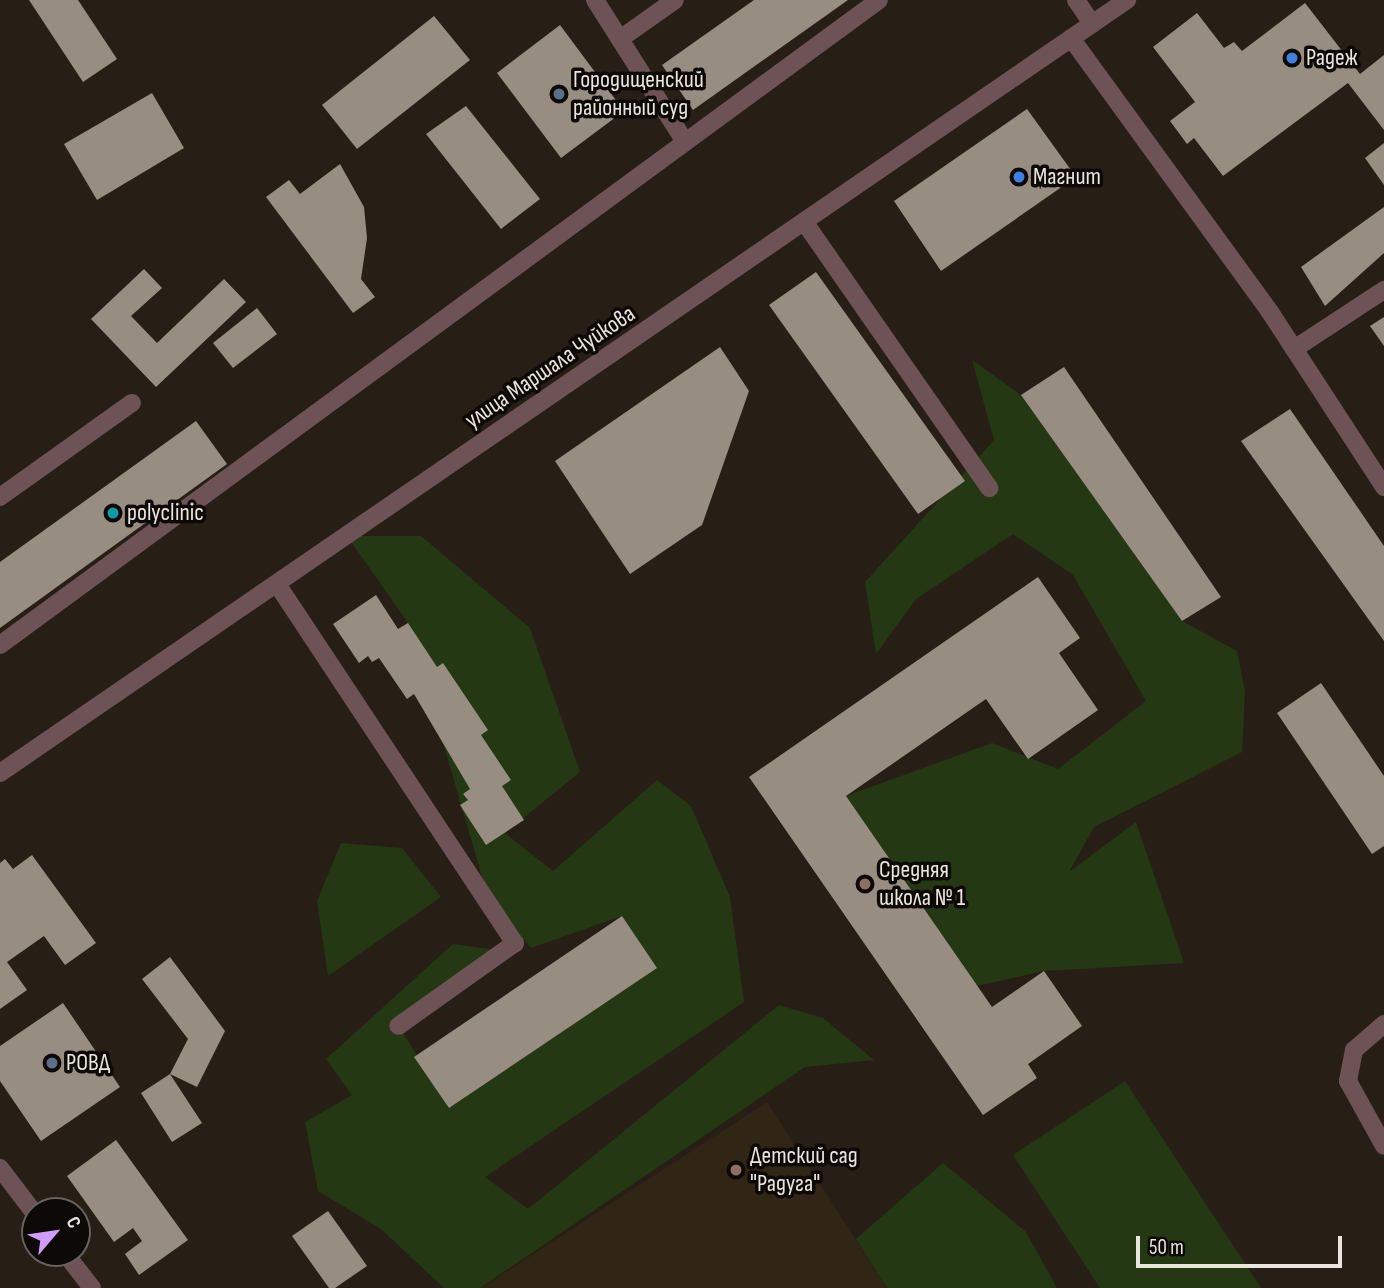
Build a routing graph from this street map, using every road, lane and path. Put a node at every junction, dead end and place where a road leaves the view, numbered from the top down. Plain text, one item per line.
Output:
1 (595, 0) edge
2 (675, 0) edge
3 (879, 0) edge
4 (1076, 0) edge
5 (1127, 0) edge
6 (1092, 24) junction
7 (1071, 38) junction
8 (620, 39) junction
9 (685, 142) junction
10 (804, 223) junction
11 (1384, 289) edge
12 (1294, 349) junction
13 (132, 403) dead end
14 (1384, 487) edge
15 (989, 488) dead end
16 (0, 496) edge
17 (277, 584) junction
18 (0, 645) edge
19 (0, 773) edge
20 (1384, 1024) edge
21 (398, 1026) dead end
22 (1384, 1146) edge
23 (0, 1168) edge
24 (22, 1197) edge
25 (76, 1267) edge
26 (92, 1288) edge

1 - 8 street
2 - 8 street
3 - 9 street
4 - 6 street
5 - 6 street, улица Маршала Чуйкова
6 - 7 street, улица Маршала Чуйкова
7 - 10 street, улица Маршала Чуйкова
7 - 12 street
8 - 9 street
9 - 18 street
10 - 15 street
10 - 17 street, улица Маршала Чуйкова
11 - 12 street
12 - 14 street
13 - 16 street
17 - 19 street, улица Маршала Чуйкова
17 - 21 street
20 - 22 street
23 - 24 street
25 - 26 street

